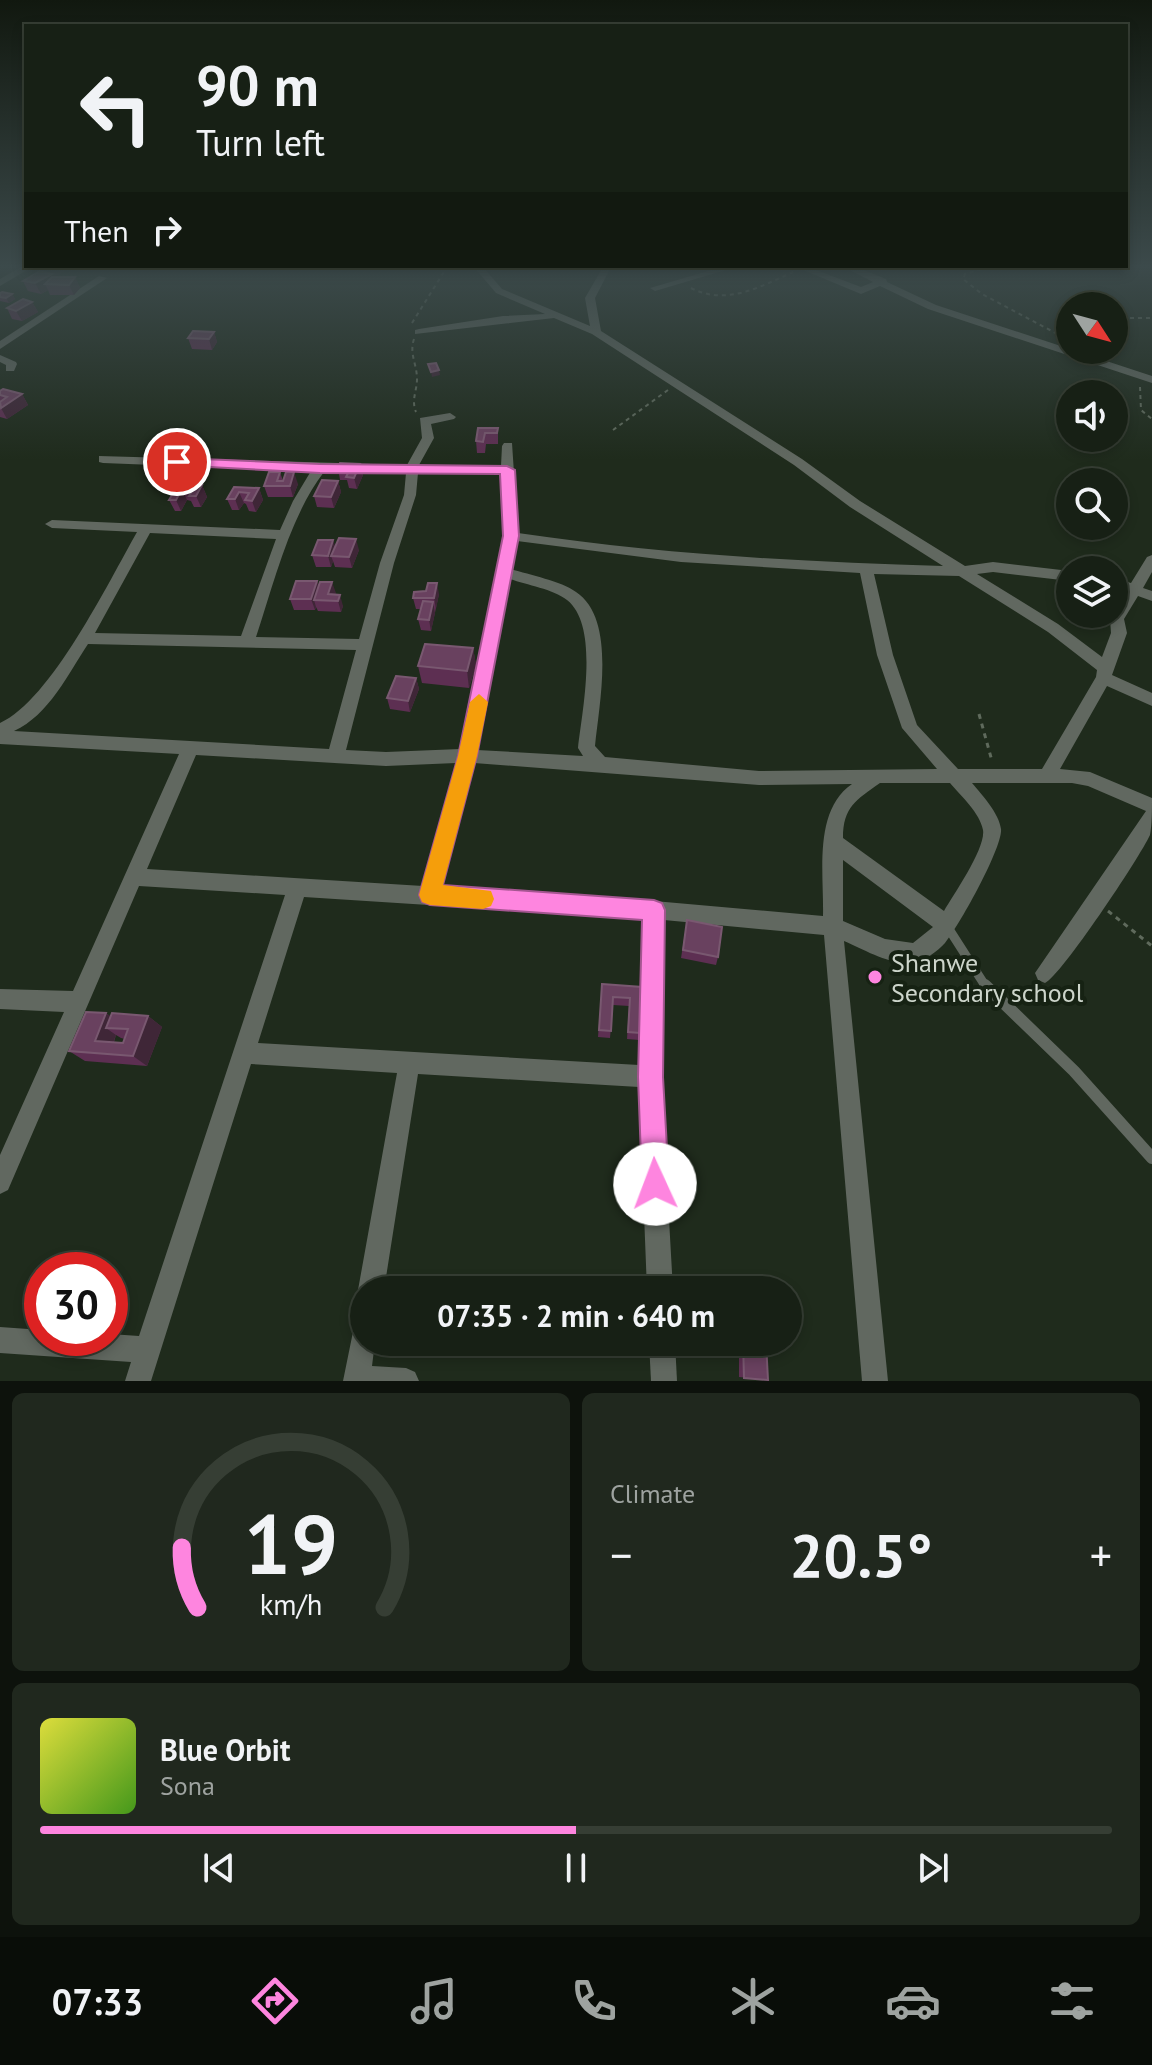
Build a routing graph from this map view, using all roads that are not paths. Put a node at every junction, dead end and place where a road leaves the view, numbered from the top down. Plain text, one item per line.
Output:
1 (22, 331) edge
2 (423, 331) edge
3 (1006, 331) edge
4 (419, 332) road end
5 (596, 332) edge
6 (0, 346) edge
7 (0, 358) edge
8 (10, 369) dead end
9 (1152, 380) edge
10 (450, 417) dead end
11 (508, 446) dead end
12 (103, 459) dead end
13 (320, 468) junction
14 (411, 470) junction
15 (507, 470) junction
16 (52, 524) dead end
17 (146, 529) junction
18 (286, 535) junction
19 (511, 536) junction
20 (1152, 560) edge
21 (866, 569) junction
22 (964, 571) junction
23 (504, 572) junction
24 (1056, 574) edge
25 (1128, 586) edge
26 (1134, 588) junction
27 (1152, 596) edge
28 (84, 638) junction
29 (247, 640) junction
30 (367, 645) junction
31 (1104, 673) junction
32 (1152, 700) edge
33 (0, 730) edge
34 (0, 737) edge
35 (190, 749) junction
36 (336, 756) junction
37 (467, 756) junction
38 (600, 764) junction
39 (1047, 775) junction
40 (877, 776) junction
41 (955, 777) junction
42 (1152, 806) edge
43 (1152, 817) edge
44 (832, 841) junction
45 (135, 877) junction
46 (297, 887) junction
47 (430, 895) junction
48 (654, 910) junction
49 (947, 925) junction
50 (833, 926) junction
51 (1045, 973) dead end
52 (0, 999) edge
53 (79, 1002) junction
54 (244, 1053) junction
55 (409, 1065) junction
56 (650, 1077) junction
57 (1152, 1158) edge
58 (0, 1182) edge
59 (373, 1276) edge
60 (659, 1276) edge
61 (0, 1340) edge
62 (146, 1350) junction
63 (360, 1356) edge
64 (663, 1356) edge
65 (356, 1380) edge
66 (138, 1381) edge
67 (406, 1381) edge
68 (664, 1381) edge
69 (875, 1381) edge

1 - 6 street
2 - 4 street
3 - 9 street
5 - 22 street
7 - 8 street
10 - 14 street
11 - 15 street
12 - 13 street
13 - 14 street
13 - 18 street
14 - 15 street
14 - 30 street
15 - 19 street
16 - 17 street
17 - 18 street
17 - 28 street
18 - 29 street
19 - 21 street
19 - 23 street
20 - 26 street
21 - 22 street
21 - 41 street
22 - 24 street
22 - 31 street
23 - 37 street
23 - 38 street
25 - 26 street
26 - 27 street
26 - 31 street
28 - 29 street
28 - 33 street
29 - 30 street
30 - 36 street
31 - 32 street
31 - 39 street
34 - 35 street
35 - 36 street
35 - 45 street
36 - 37 street
37 - 38 street
37 - 47 street
38 - 40 street
39 - 41 street
39 - 42 street
40 - 41 street
40 - 44 street
41 - 49 street
43 - 51 street
44 - 49 street
44 - 50 street
45 - 46 street
45 - 53 street
46 - 47 street
46 - 54 street
47 - 48 street
48 - 50 street
48 - 56 street
49 - 50 street
49 - 57 lane
50 - 69 street
52 - 53 street
53 - 58 street
54 - 55 street
54 - 62 street
55 - 56 street
55 - 59 street
56 - 60 street
61 - 62 street
62 - 66 street
63 - 65 street
64 - 68 street
65 - 67 street

